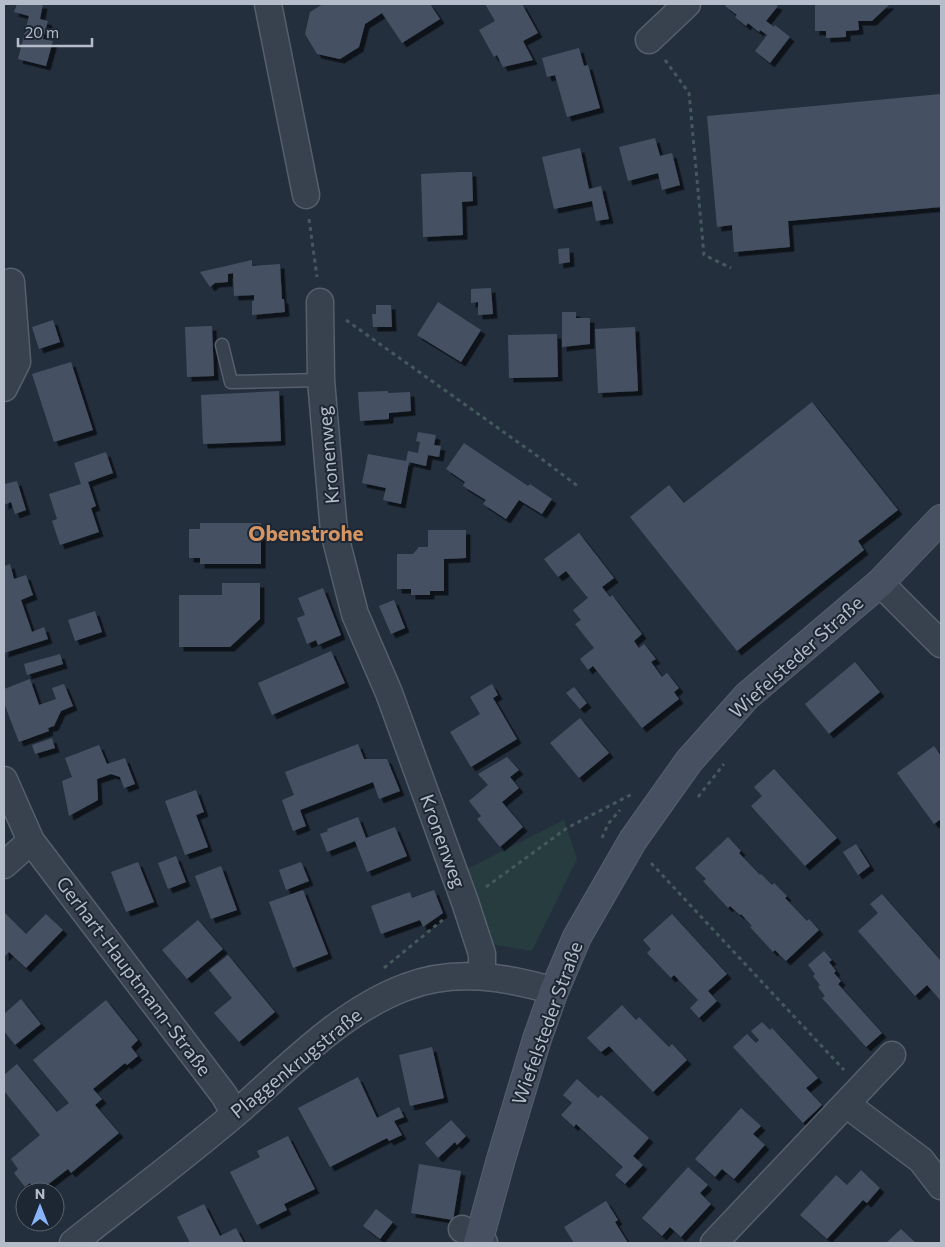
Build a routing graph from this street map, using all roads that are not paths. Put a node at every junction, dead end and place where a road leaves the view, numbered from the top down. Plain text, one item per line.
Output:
1 (268, 4) edge
2 (687, 4) edge
3 (649, 40) road end
4 (306, 195) road end
5 (11, 282) dead end
6 (320, 302) road end
7 (222, 345) dead end
8 (321, 380) junction
9 (4, 388) edge
10 (941, 519) edge
11 (880, 583) junction
12 (941, 644) edge
13 (4, 780) edge
14 (31, 840) junction
15 (4, 865) edge
16 (482, 976) junction
17 (554, 991) junction
18 (892, 1055) dead end
19 (853, 1096) junction
20 (235, 1114) junction
21 (941, 1186) edge
22 (476, 1239) edge
23 (73, 1243) edge
24 (714, 1243) edge

1 - 4 street
2 - 3 street
5 - 9 street
6 - 8 street, Kronenweg
7 - 8 lane
8 - 16 street, Kronenweg
10 - 11 main road, Wiefelsteder Straße
11 - 12 street
11 - 17 main road, Wiefelsteder Straße
13 - 14 street, Gerhart-Hauptmann-Straße
14 - 15 street
14 - 20 street, Gerhart-Hauptmann-Straße
16 - 17 street, Plaggenkrugstraße
16 - 20 street, Plaggenkrugstraße
17 - 22 main road, Wiefelsteder Straße
18 - 19 street
19 - 21 street
19 - 24 street
20 - 23 street, Plaggenkrugstraße

